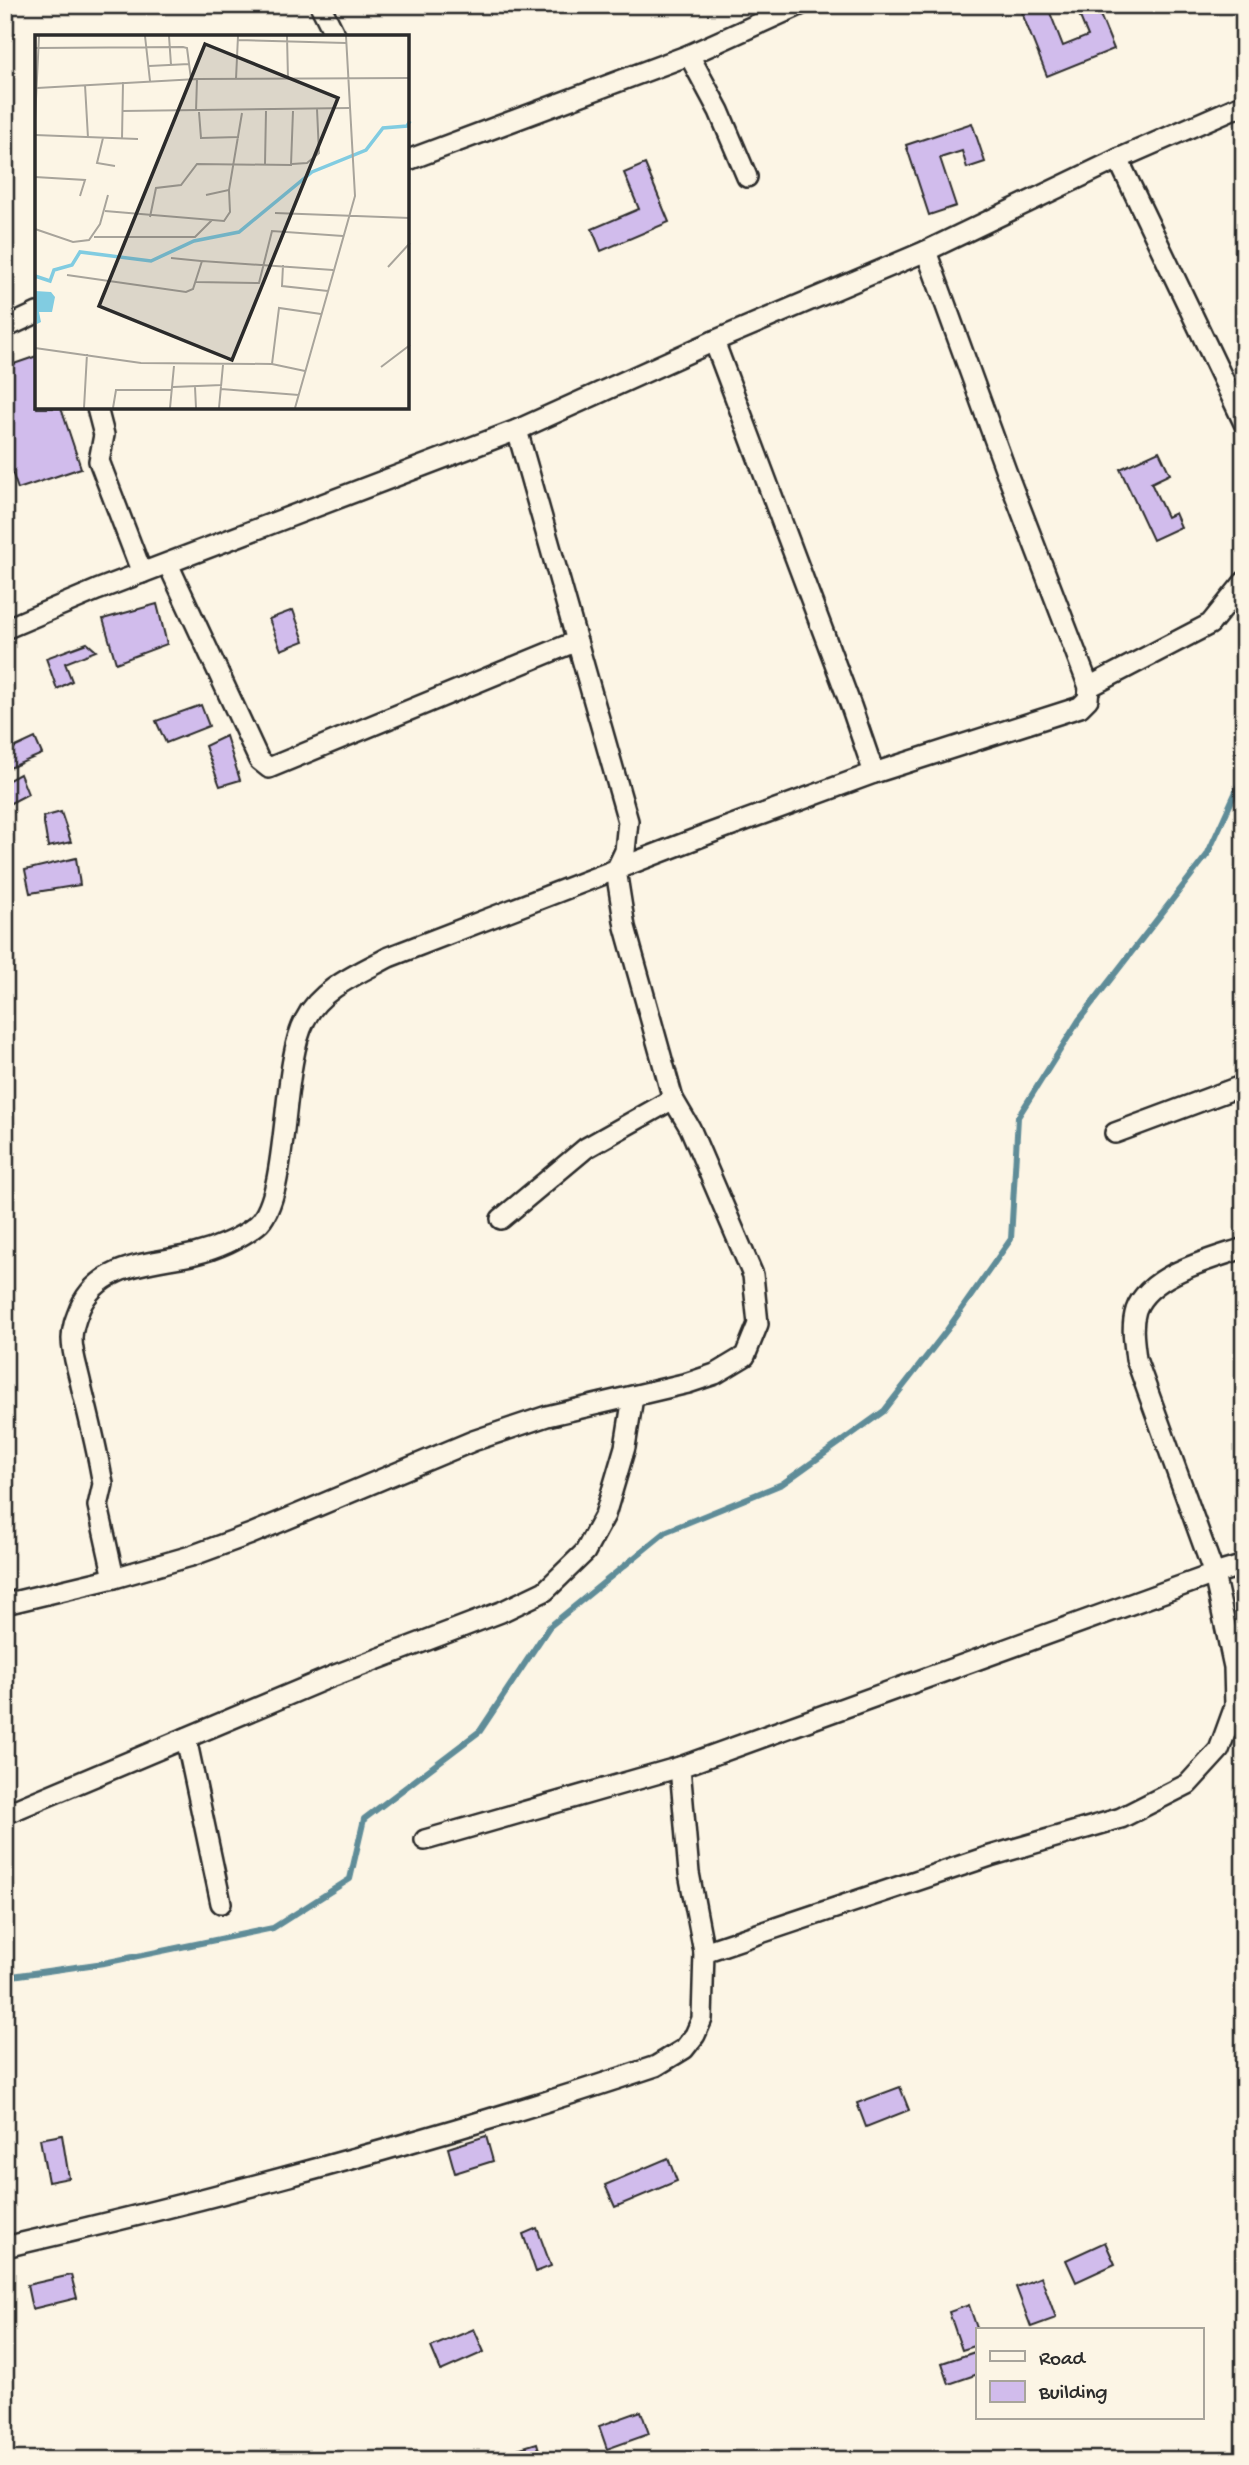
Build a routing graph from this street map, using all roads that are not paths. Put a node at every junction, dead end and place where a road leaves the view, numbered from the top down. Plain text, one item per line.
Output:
1 (320, 5) edge
2 (800, 5) edge
3 (779, 9) edge
4 (335, 35) edge
5 (689, 55) junction
6 (1244, 104) edge
7 (410, 159) edge
8 (1118, 159) junction
9 (747, 177) dead end
10 (926, 251) junction
11 (35, 314) edge
12 (5, 328) edge
13 (714, 341) junction
14 (98, 410) edge
15 (1244, 423) edge
16 (517, 430) junction
17 (167, 564) junction
18 (142, 573) junction
19 (1244, 582) edge
20 (5, 629) edge
21 (577, 640) junction
22 (1089, 687) junction
23 (874, 773) junction
24 (616, 870) junction
25 (1244, 1085) edge
26 (673, 1099) junction
27 (1115, 1133) dead end
28 (501, 1219) dead end
29 (1244, 1248) edge
30 (633, 1397) junction
31 (1244, 1565) edge
32 (1214, 1574) junction
33 (114, 1578) junction
34 (5, 1604) edge
35 (186, 1738) junction
36 (680, 1767) junction
37 (5, 1814) edge
38 (425, 1840) dead end
39 (221, 1903) dead end
40 (704, 1952) junction
41 (5, 2247) edge

1 - 4 street
2 - 3 street
3 - 5 street
5 - 7 street
5 - 9 street
6 - 8 street
8 - 10 street
8 - 15 street
10 - 13 street
10 - 22 street
11 - 12 street
13 - 16 street
13 - 23 street
14 - 18 street
16 - 17 street
16 - 21 street
17 - 18 street
17 - 21 street
18 - 20 street
19 - 22 street
21 - 24 street
22 - 23 street
23 - 24 street
24 - 26 street
24 - 33 street
25 - 27 street
26 - 28 street
26 - 30 street
29 - 32 street
30 - 33 street
30 - 35 street
31 - 32 street
32 - 36 street
32 - 40 street
33 - 34 street
35 - 37 street
35 - 39 street
36 - 38 street
36 - 40 street
40 - 41 street

